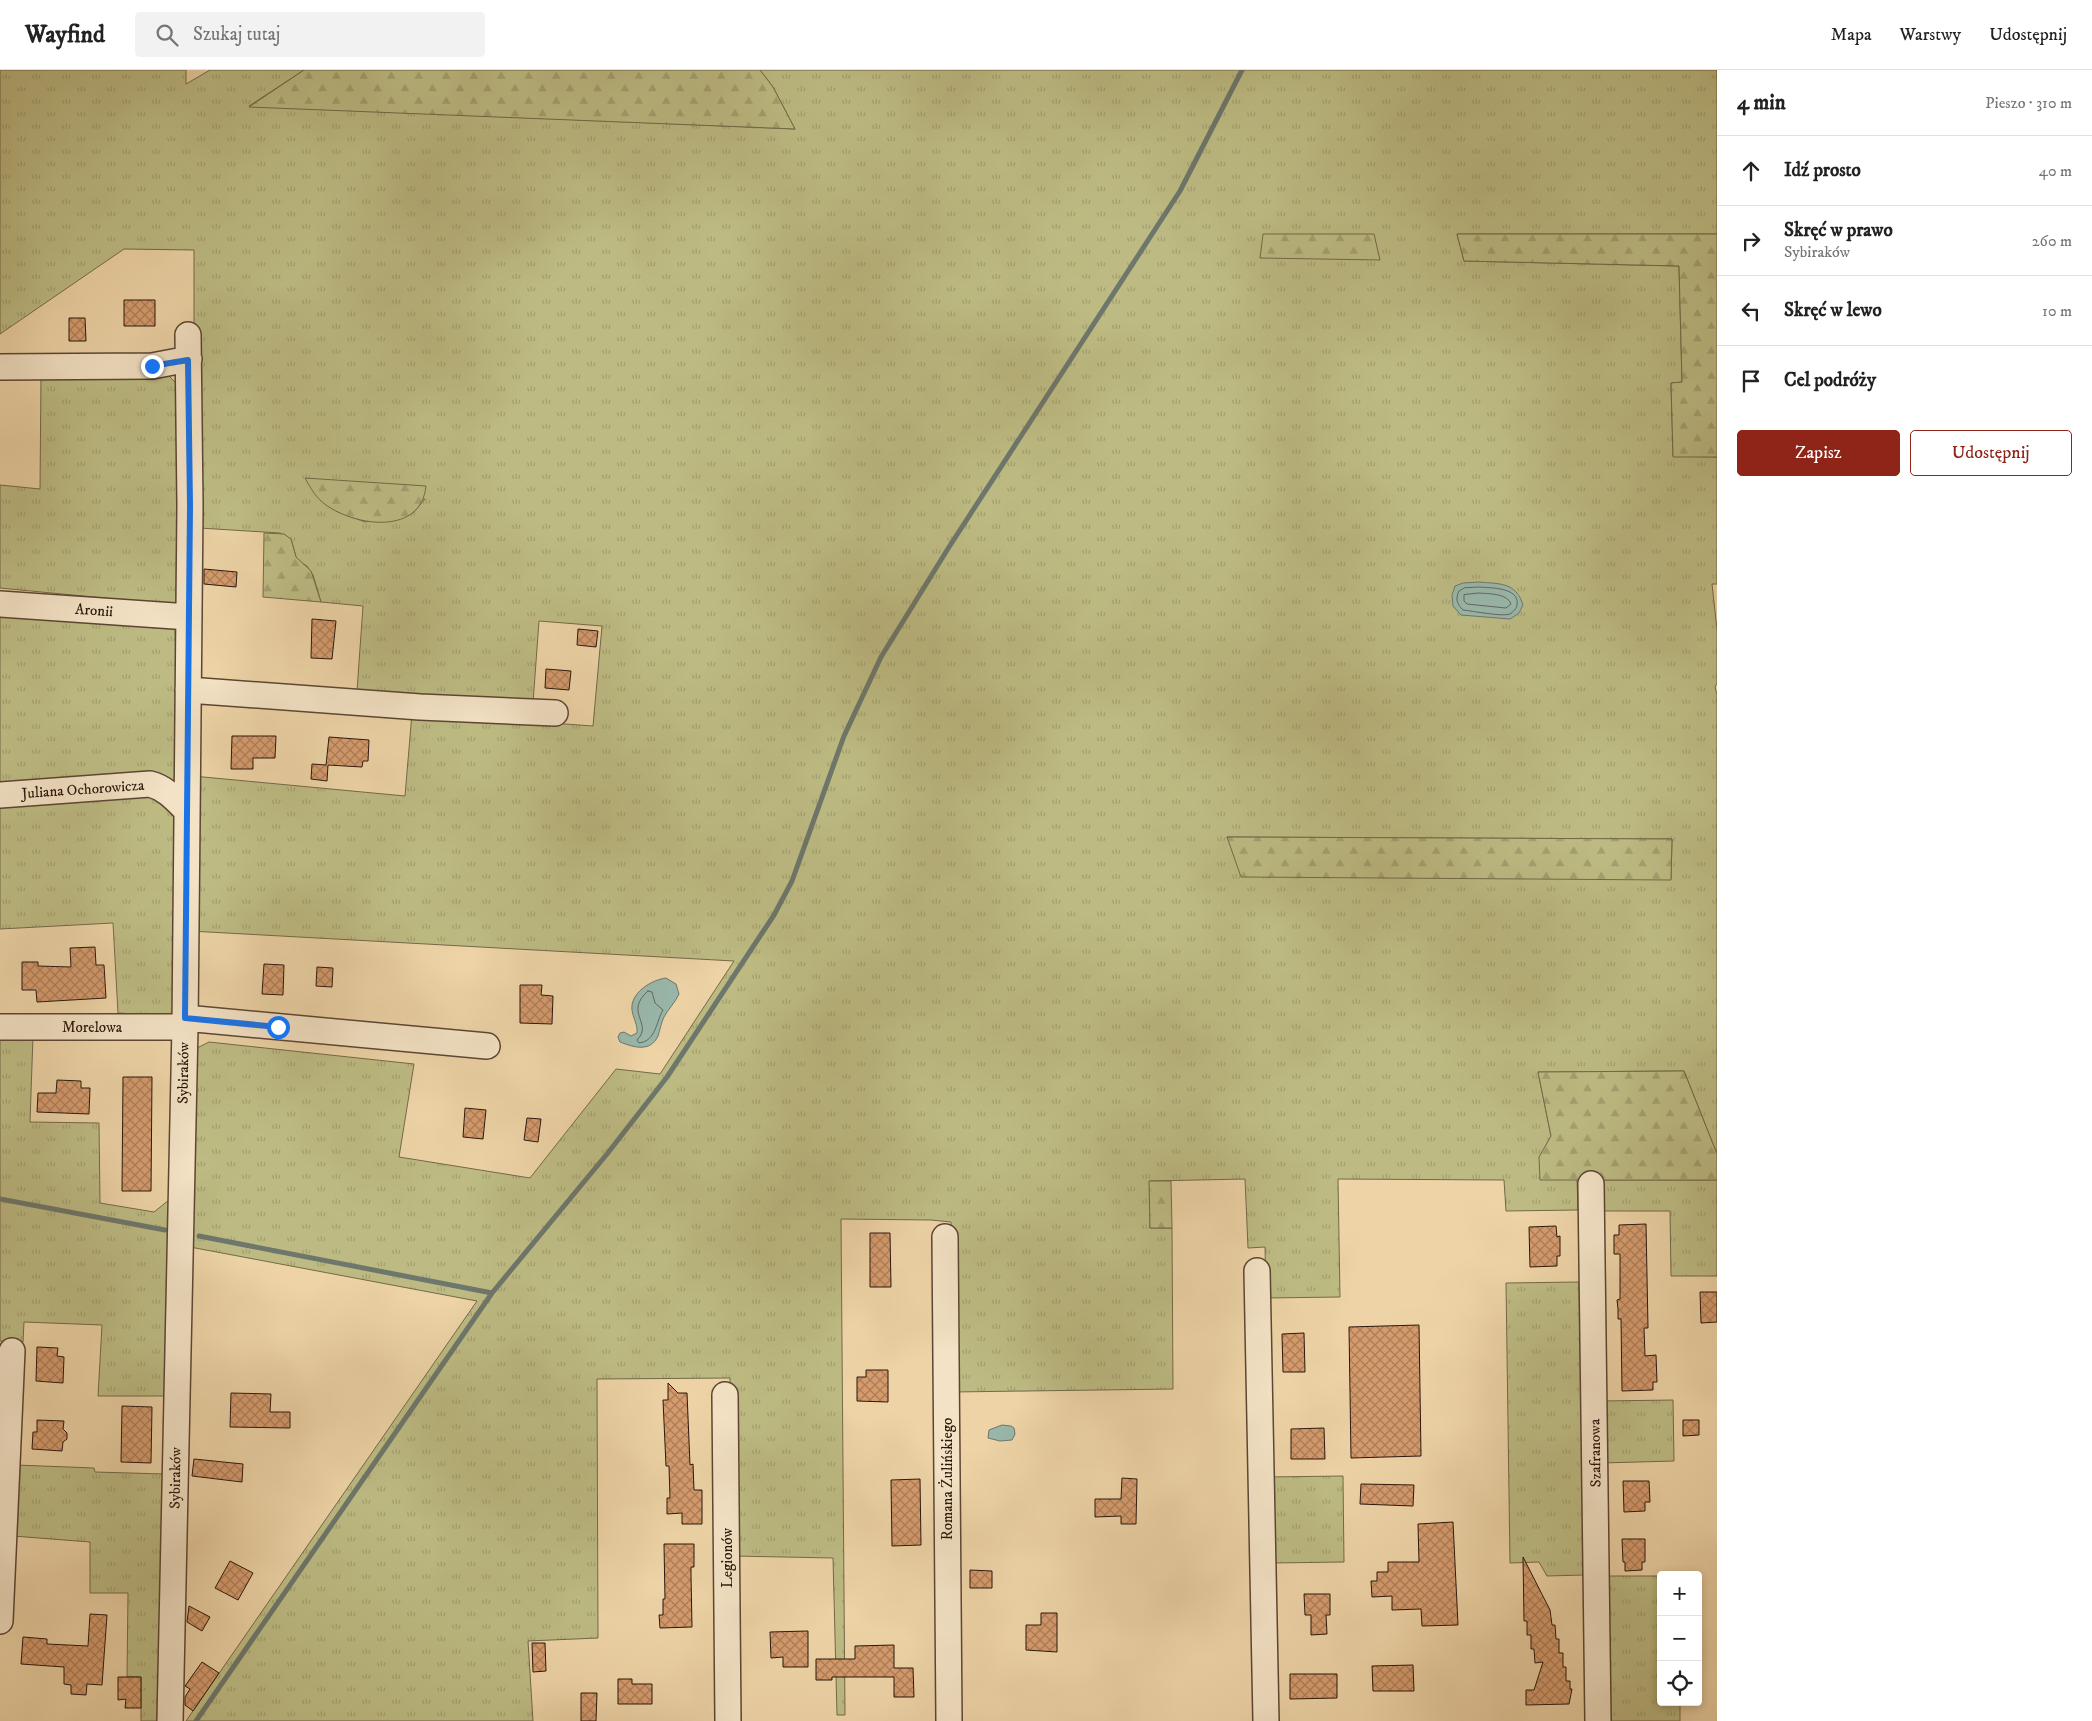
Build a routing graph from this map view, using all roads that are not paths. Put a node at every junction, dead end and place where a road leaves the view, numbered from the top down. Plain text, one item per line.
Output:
1 (0, 367) edge
2 (0, 604) edge
3 (189, 617) junction
4 (188, 690) junction
5 (556, 713) dead end
6 (0, 795) edge
7 (187, 811) junction
8 (185, 1023) junction
9 (0, 1027) edge
10 (487, 1046) dead end
11 (1591, 1184) dead end
12 (946, 1237) dead end
13 (1257, 1271) dead end
14 (12, 1351) dead end
15 (725, 1395) dead end
16 (0, 1621) edge
17 (170, 1721) edge
18 (728, 1721) edge
19 (949, 1721) edge
20 (1266, 1721) edge
21 (1598, 1721) edge

1 - 3 street, Sybiraków
2 - 3 street, Aronii
3 - 4 street, Sybiraków
4 - 5 street
4 - 7 street, Sybiraków
6 - 7 street, Juliana Ochorowicza
7 - 8 street, Sybiraków
8 - 9 street, Morelowa
8 - 10 street, Morelowa
8 - 17 street, Sybiraków
11 - 21 street, Szafranowa
12 - 19 street, Romana Żulińskiego
13 - 20 street
14 - 16 street
15 - 18 street, Legionów

